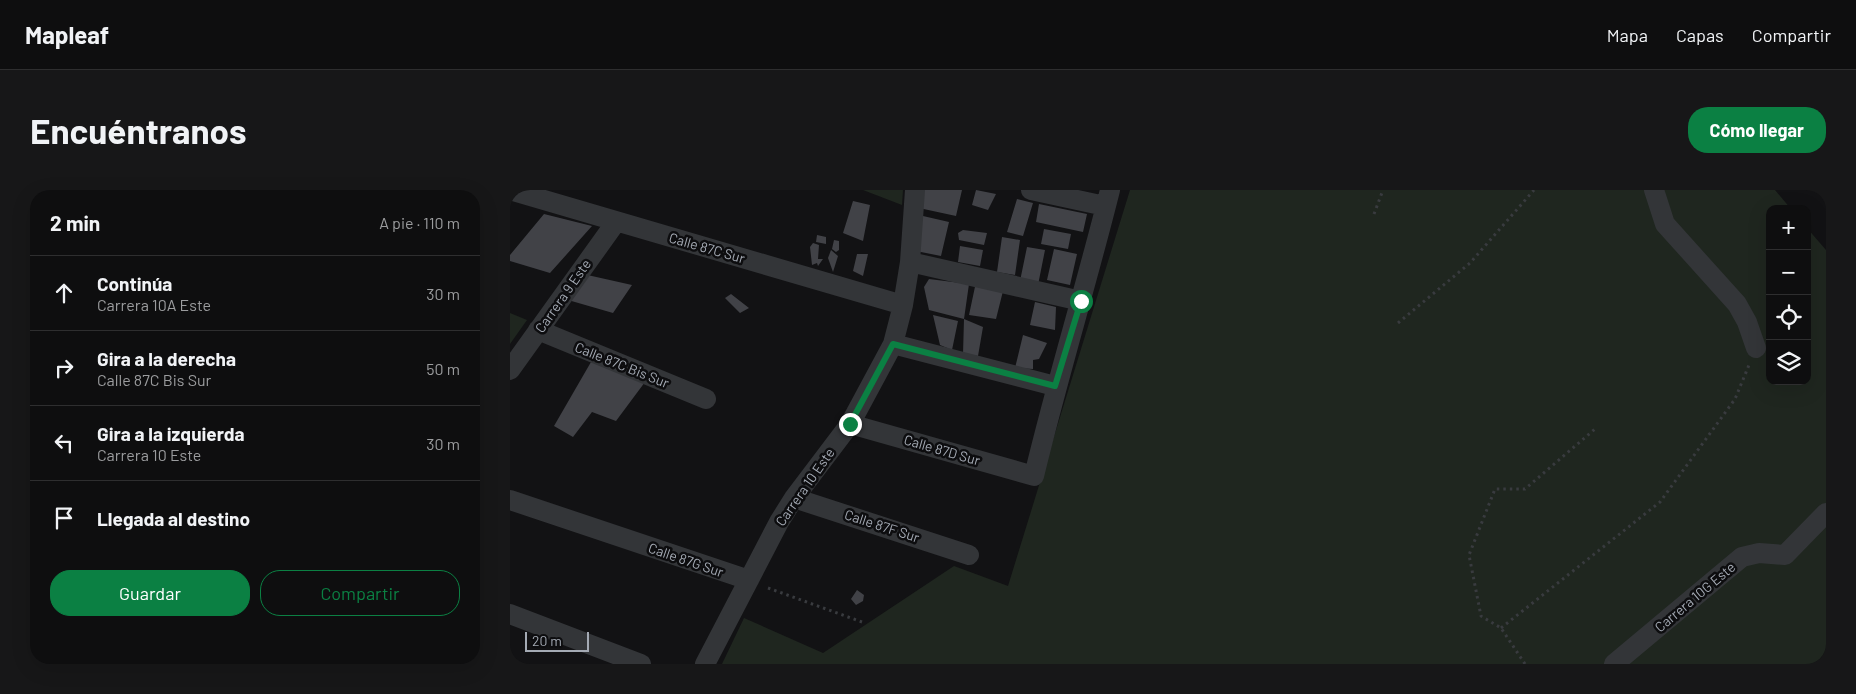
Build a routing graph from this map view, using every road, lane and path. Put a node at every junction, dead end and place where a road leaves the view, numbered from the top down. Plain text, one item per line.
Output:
1 (510, 190) edge
2 (915, 190) edge
3 (1031, 190) edge
4 (1383, 190) edge
5 (1534, 190) edge
6 (1654, 190) edge
7 (1108, 198) edge
8 (1374, 214) dead end
9 (616, 222) junction
10 (910, 262) junction
11 (1081, 301) junction
12 (904, 305) junction
13 (1398, 323) dead end
14 (538, 330) junction
15 (893, 344) junction
16 (1756, 348) joint
17 (510, 370) edge
18 (1055, 386) junction
19 (706, 399) dead end
20 (850, 424) junction
21 (1595, 429) dead end
22 (794, 498) junction
23 (510, 500) edge
24 (1826, 513) edge
25 (969, 554) dead end
26 (749, 580) junction
27 (510, 614) edge
28 (862, 622) dead end
29 (1501, 628) junction
30 (641, 664) edge
31 (705, 664) edge
32 (1525, 664) edge
33 (1614, 664) edge

1 - 9 street, Calle 87C Sur
2 - 10 street, Carrera 10 Este
3 - 7 street
4 - 8 path
5 - 13 path
6 - 16 street
7 - 11 street
9 - 12 street, Calle 87C Sur
9 - 14 street, Carrera 9 Este
10 - 11 street
10 - 12 street, Carrera 10 Este
11 - 18 street
12 - 15 street, Carrera 10 Este
14 - 17 street, Carrera 9 Este
14 - 19 street, Calle 87C Bis Sur
15 - 18 street
15 - 20 street, Carrera 10 Este
16 - 29 path
18 - 20 street, Calle 87D Sur
20 - 22 street, Carrera 10 Este
21 - 29 path
22 - 25 street, Calle 87F Sur
22 - 26 street, Carrera 10 Este
23 - 26 street, Calle 87G Sur
24 - 33 street, Carrera 10G Este
26 - 28 path
26 - 31 street, Carrera 10 Este
27 - 30 street
29 - 32 path

